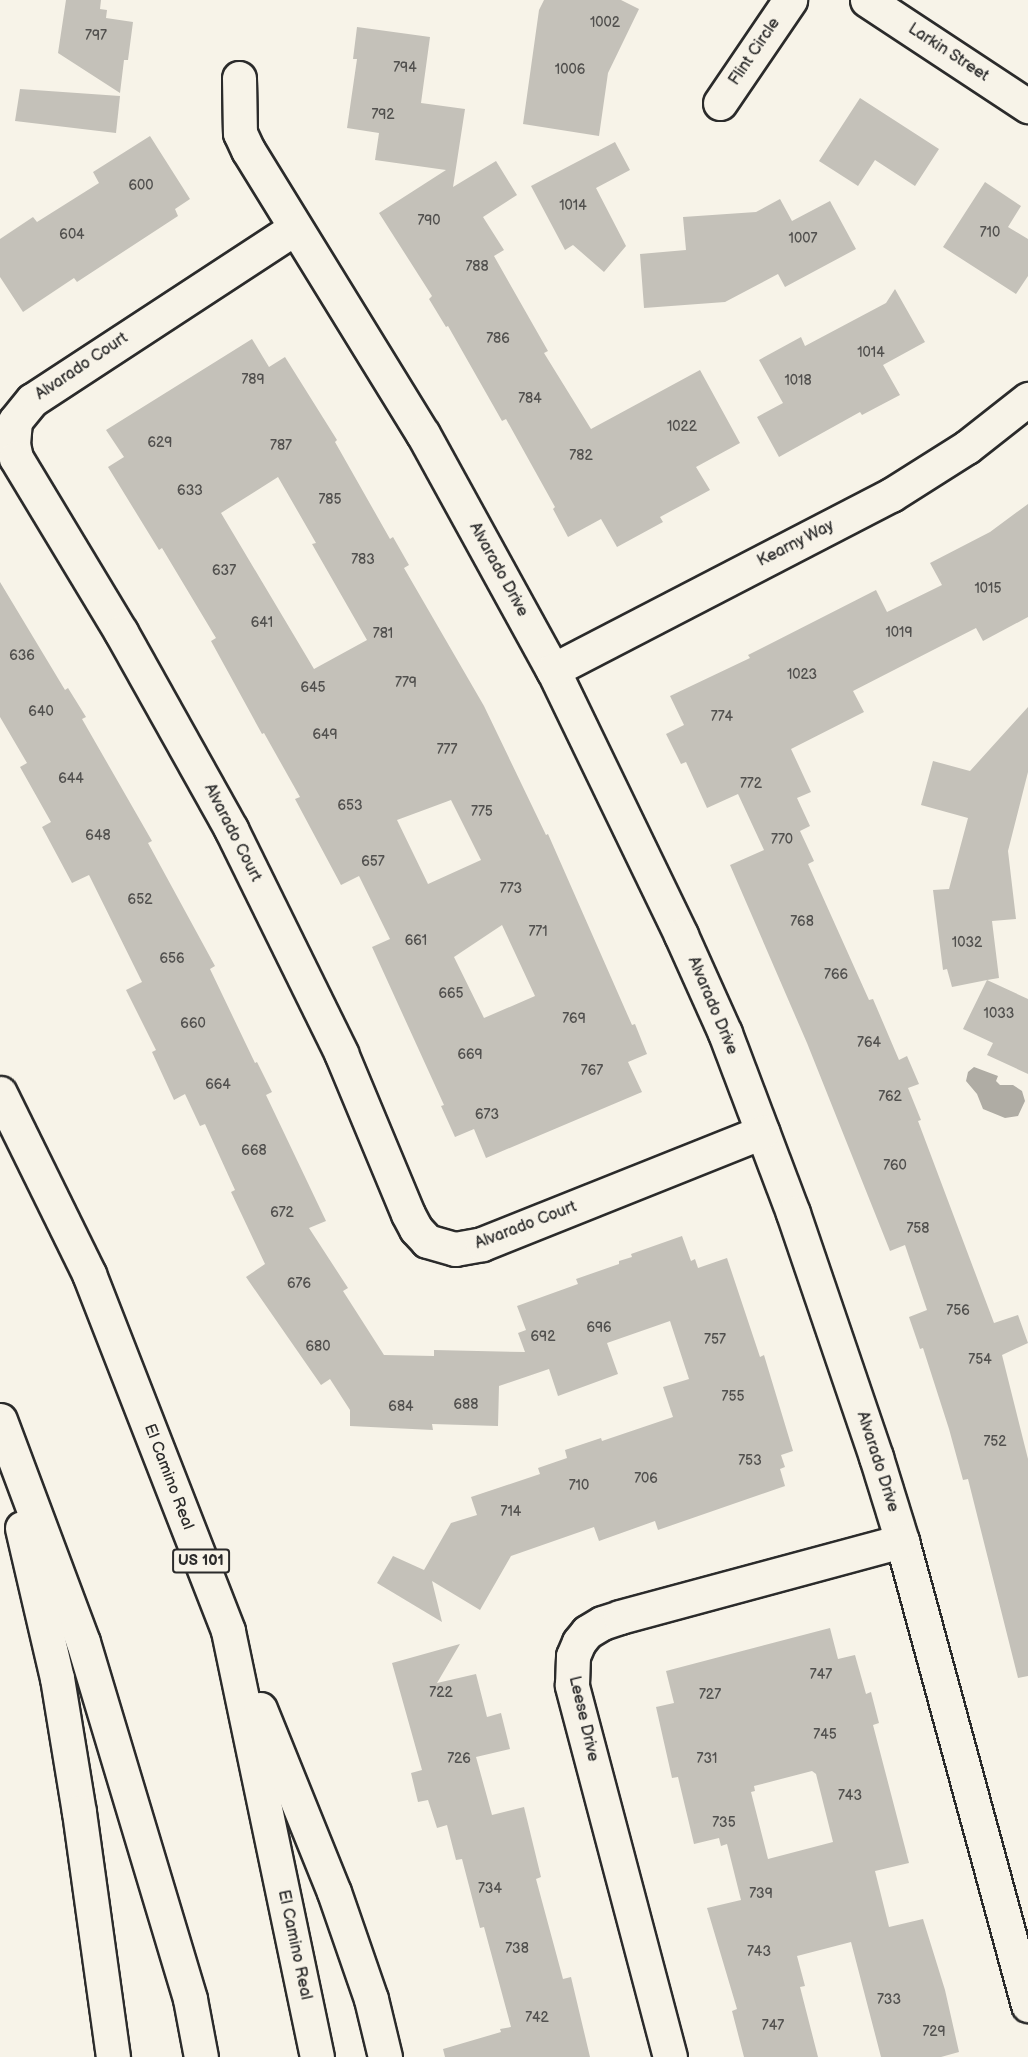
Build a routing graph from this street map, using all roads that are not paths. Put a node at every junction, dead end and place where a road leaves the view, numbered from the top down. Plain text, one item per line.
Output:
1 (790, 0) edge
2 (867, 0) edge
3 (238, 78) dead end
4 (720, 103) dead end
5 (1028, 106) edge
6 (295, 228) junction
7 (1028, 399) edge
8 (553, 670) junction
9 (0, 1093) edge
10 (762, 1132) junction
11 (0, 1420) edge
12 (0, 1429) edge
13 (902, 1541) junction
14 (228, 1631) junction
15 (1028, 2005) edge
16 (113, 2057) edge
17 (201, 2057) edge
18 (317, 2057) edge
19 (385, 2057) edge
20 (670, 2057) edge

1 - 4 main road, Flint Circle
2 - 5 main road, Larkin Street
3 - 6 main road, Alvarado Drive
6 - 8 main road, Alvarado Drive
6 - 10 main road, Alvarado Court
7 - 8 main road, Kearny Way
8 - 10 main road, Alvarado Drive
9 - 14 main road, El Camino Real / US 101
10 - 13 main road, Alvarado Drive
11 - 17 main road
12 - 16 main road
13 - 15 main road, Alvarado Drive
13 - 20 main road, Leese Drive
14 - 18 main road, El Camino Real / US 101
14 - 19 main road

